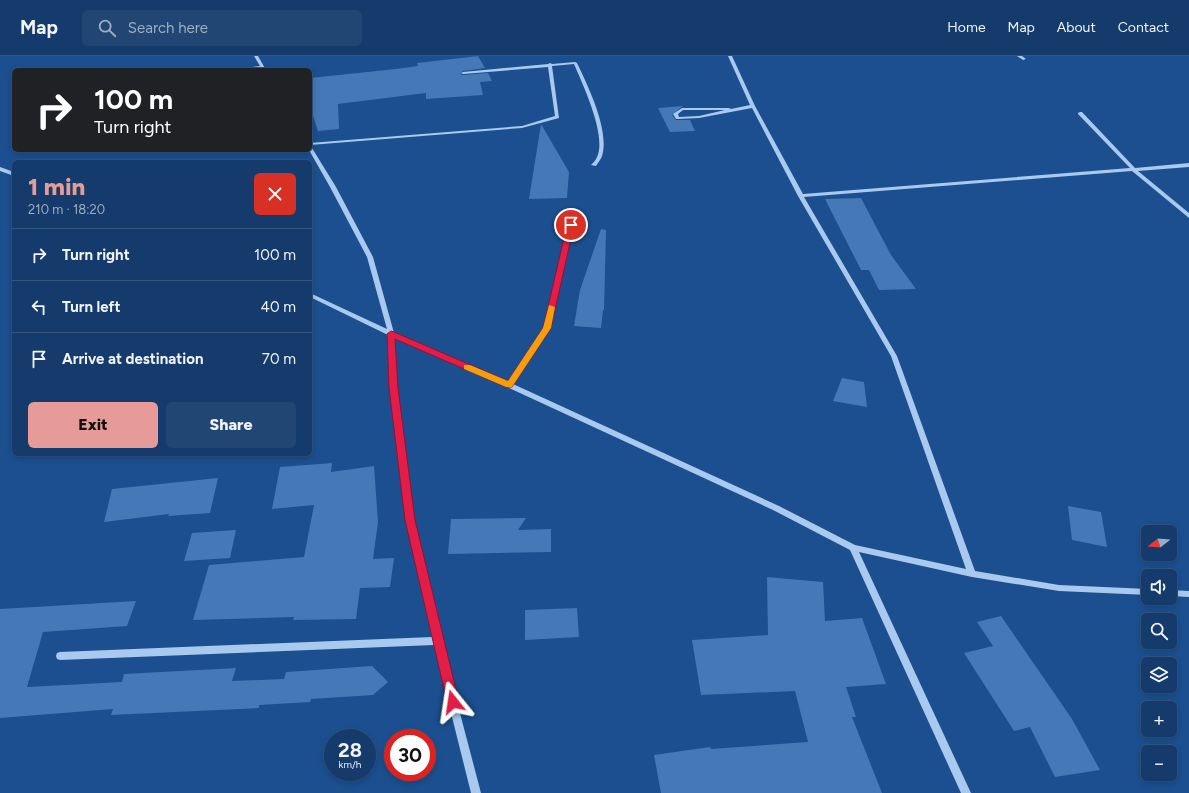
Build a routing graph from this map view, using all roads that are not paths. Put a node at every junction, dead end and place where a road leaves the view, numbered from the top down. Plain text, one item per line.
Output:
1 (256, 56) edge
2 (730, 56) edge
3 (1019, 56) edge
4 (1024, 60) dead end
5 (550, 64) junction
6 (263, 68) edge
7 (463, 73) dead end
8 (753, 106) junction
9 (729, 109) junction
10 (1080, 112) dead end
11 (312, 144) edge
12 (312, 151) edge
13 (594, 165) dead end
14 (1189, 165) edge
15 (0, 169) edge
16 (1134, 170) junction
17 (12, 173) edge
18 (801, 196) junction
19 (1189, 216) edge
20 (571, 225) dead end
21 (312, 296) edge
22 (391, 334) junction
23 (509, 385) junction
24 (853, 548) junction
25 (972, 574) junction
26 (1141, 592) edge
27 (1177, 593) edge
28 (1189, 594) edge
29 (437, 640) junction
30 (60, 656) dead end
31 (476, 793) edge
32 (966, 793) edge

1 - 6 street
2 - 8 street
3 - 4 street
5 - 7 street
5 - 11 street
5 - 13 street
8 - 9 street
8 - 18 street
9 - 9 street
10 - 16 street
12 - 22 street
14 - 16 street
15 - 17 street
16 - 18 street
16 - 19 street
18 - 25 street
20 - 23 street
21 - 22 street
22 - 23 street
22 - 29 street
23 - 24 street
24 - 25 street
24 - 32 street
25 - 26 street
27 - 28 street
29 - 30 street
29 - 31 street

